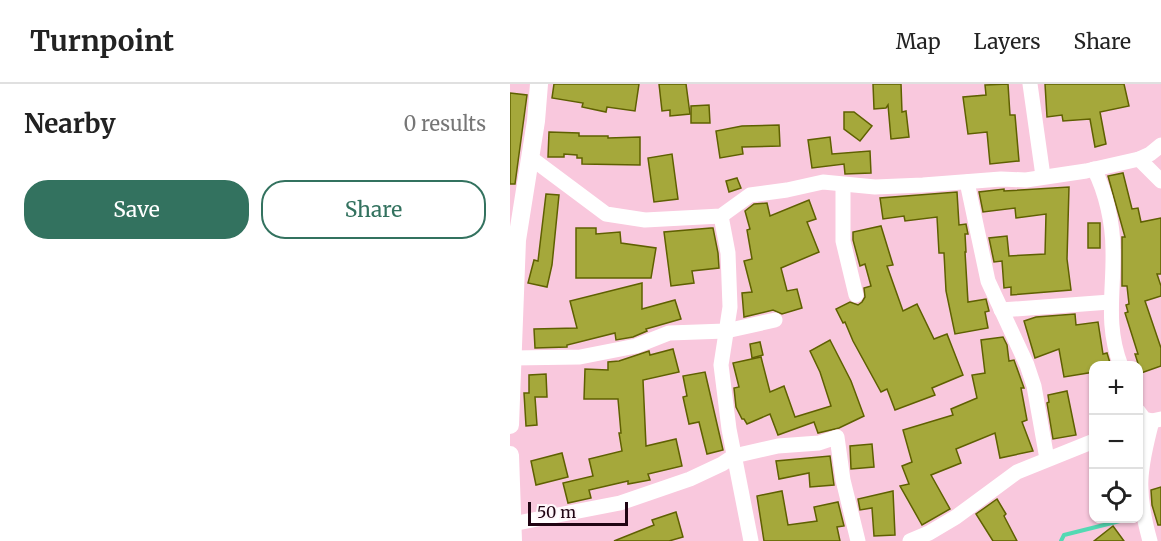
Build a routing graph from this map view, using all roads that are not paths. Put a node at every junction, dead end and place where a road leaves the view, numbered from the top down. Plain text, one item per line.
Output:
1 (539, 84) edge
2 (1030, 84) edge
3 (1161, 145) edge
4 (531, 158) junction
5 (1139, 159) junction
6 (1094, 169) junction
7 (1043, 176) junction
8 (1161, 181) edge
9 (967, 182) junction
10 (843, 185) junction
11 (721, 216) junction
12 (856, 295) dead end
13 (1110, 302) junction
14 (1001, 310) junction
15 (775, 320) dead end
16 (726, 331) junction
17 (512, 336) edge
18 (512, 358) junction
19 (1119, 361) edge
20 (1147, 418) edge
21 (510, 425) edge
22 (1089, 443) edge
23 (510, 455) edge
24 (734, 456) junction
25 (1047, 459) junction
26 (513, 532) edge
27 (751, 541) edge
28 (858, 541) edge
29 (910, 541) edge
30 (1150, 541) edge

1 - 4 street
2 - 7 street
3 - 5 street
4 - 11 street
4 - 17 street
5 - 6 street
5 - 8 street
6 - 7 street
6 - 13 street
7 - 9 street
9 - 10 street
9 - 14 street
10 - 11 street
10 - 12 street
11 - 16 street
13 - 14 street
13 - 19 street
14 - 25 street
15 - 16 street
16 - 18 street
16 - 24 street
17 - 18 street
18 - 21 street
20 - 30 street
22 - 25 street
23 - 26 street
24 - 26 street
24 - 27 street
24 - 28 street
25 - 29 street

